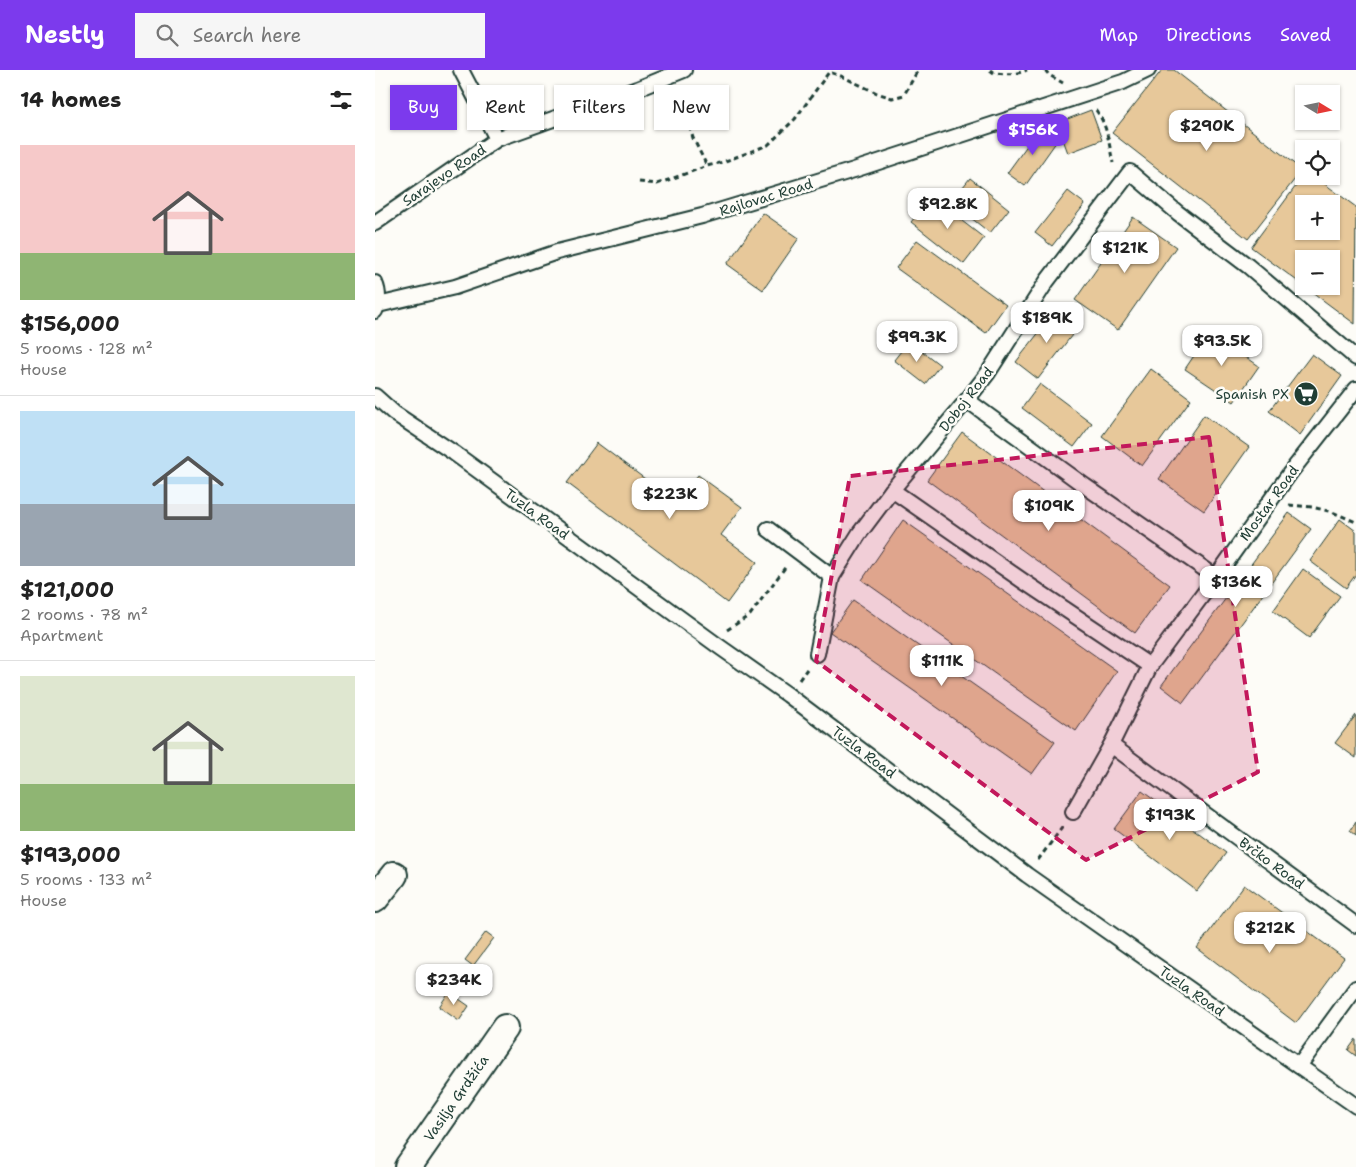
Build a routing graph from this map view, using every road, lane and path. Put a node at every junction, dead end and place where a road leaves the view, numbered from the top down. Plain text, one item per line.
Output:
1 (461, 70) edge
2 (918, 70) edge
3 (990, 70) edge
4 (1027, 70) edge
5 (1045, 70) edge
6 (1148, 70) edge
7 (678, 72) edge
8 (1079, 96) junction
9 (497, 139) junction
10 (707, 166) junction
11 (639, 182) dead end
12 (1120, 186) junction
13 (375, 223) edge
14 (375, 283) edge
15 (377, 308) edge
16 (1356, 358) edge
17 (1356, 389) edge
18 (375, 396) edge
19 (967, 400) junction
20 (892, 490) junction
21 (1272, 498) junction
22 (1356, 522) edge
23 (768, 530) dead end
24 (797, 551) junction
25 (833, 577) junction
26 (1216, 577) junction
27 (717, 644) junction
28 (817, 654) joint
29 (1150, 666) junction
30 (789, 695) junction
31 (1111, 745) junction
32 (1073, 812) joint
33 (394, 874) dead end
34 (1027, 875) junction
35 (375, 899) edge
36 (1356, 925) edge
37 (1356, 988) edge
38 (505, 1028) dead end
39 (1299, 1066) junction
40 (1356, 1106) edge
41 (407, 1167) edge

1 - 9 lane
2 - 10 path
3 - 4 path
5 - 8 path
6 - 8 lane, Rajlovac Road
7 - 9 lane, Sarajevo Road
7 - 10 path
8 - 12 path
8 - 15 lane, Rajlovac Road
9 - 13 lane, Sarajevo Road
10 - 11 path
12 - 16 lane, Doboj Road
12 - 19 lane, Doboj Road
14 - 15 lane
17 - 21 lane, Mostar Road
18 - 27 lane, Tuzla Road
19 - 20 lane, Doboj Road
19 - 26 lane
20 - 25 lane, Doboj Road
20 - 29 lane
21 - 22 path
21 - 26 lane, Mostar Road
23 - 24 lane
24 - 25 lane
24 - 27 path
25 - 28 lane, Doboj Road
26 - 29 lane, Mostar Road
27 - 30 lane, Tuzla Road
28 - 30 path
29 - 31 lane, Mostar Road
30 - 34 lane, Tuzla Road
31 - 32 lane, Mostar Road
31 - 36 lane, Brčko Road
32 - 34 path
33 - 35 street
34 - 39 lane, Tuzla Road
37 - 39 lane
38 - 41 street, Vasilja Grdžića
39 - 40 lane, Tuzla Road

